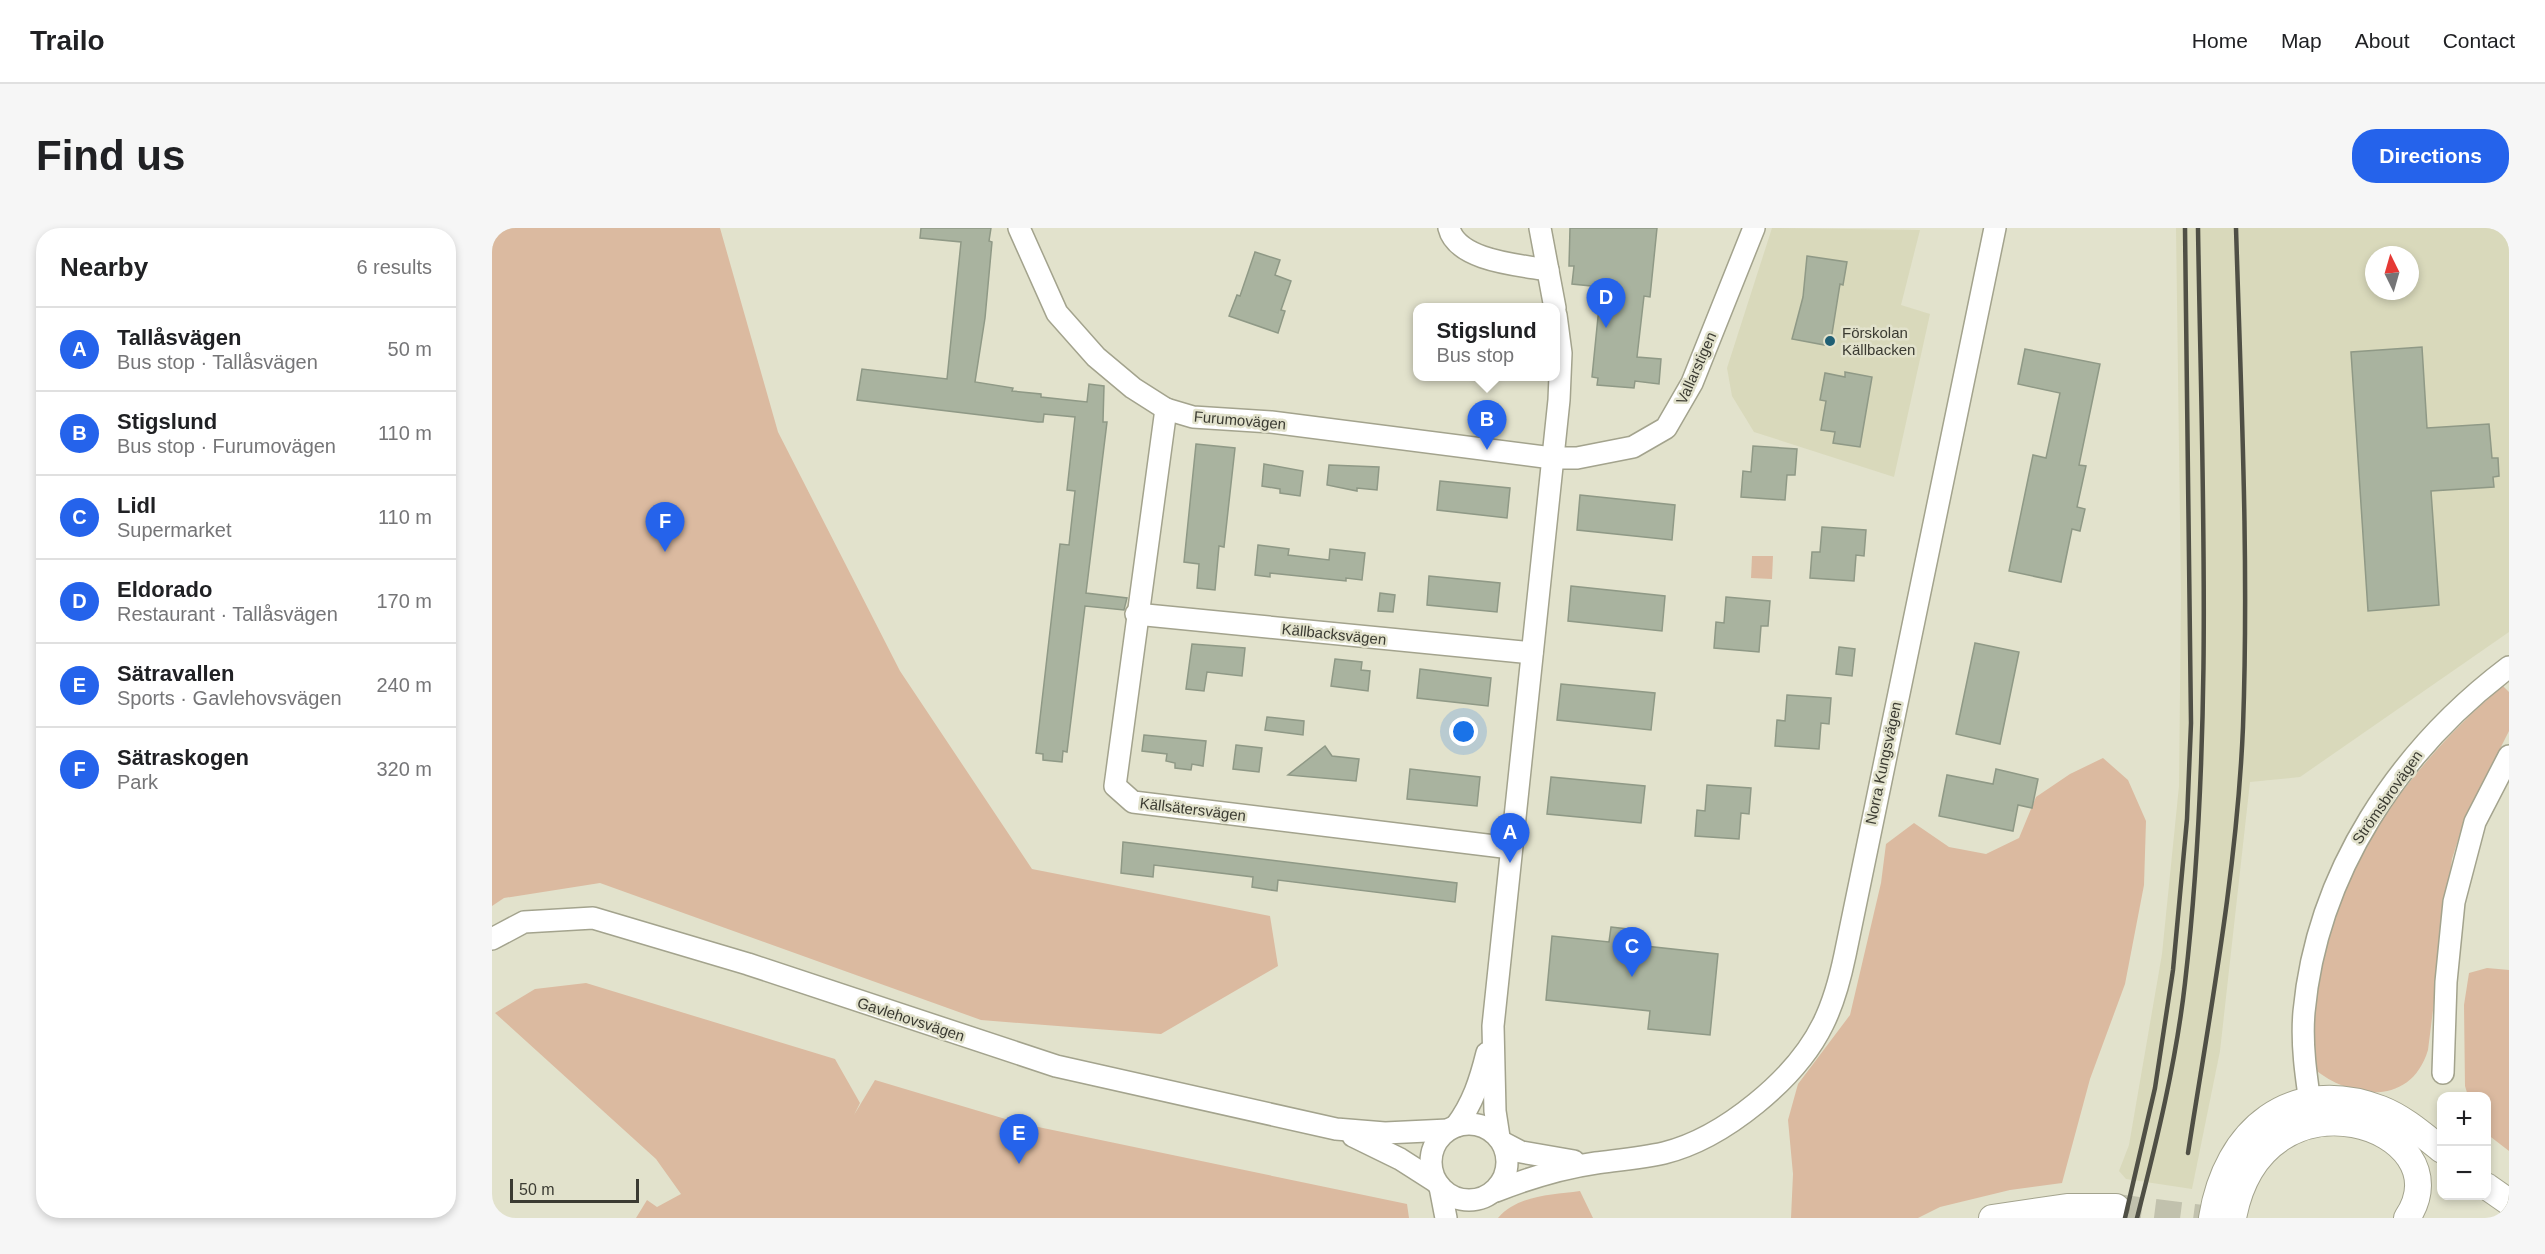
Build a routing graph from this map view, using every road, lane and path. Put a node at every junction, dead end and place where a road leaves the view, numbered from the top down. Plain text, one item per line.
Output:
1 (1019, 228) edge
2 (1449, 228) edge
3 (1539, 228) edge
4 (1754, 228) edge
5 (1995, 228) edge
6 (1548, 270) junction
7 (1554, 303) edge
8 (1560, 345) edge
9 (1560, 365) edge
10 (1559, 381) edge
11 (1166, 409) junction
12 (1552, 458) junction
13 (1136, 614) junction
14 (1532, 653) junction
15 (2509, 667) edge
16 (2509, 756) edge
17 (1511, 848) junction
18 (492, 939) edge
19 (1493, 1026) junction
20 (2443, 1073) dead end
21 (2311, 1112) junction
22 (1452, 1128) junction
23 (1336, 1129) junction
24 (1501, 1140) junction
25 (2437, 1146) edge
26 (1595, 1163) junction
27 (1438, 1184) junction
28 (2491, 1189) edge
29 (1492, 1193) junction
30 (2509, 1202) edge
31 (2116, 1207) tunnel mouth
32 (2020, 1214) edge
33 (1446, 1218) edge
34 (1476, 1218) edge
35 (1992, 1218) edge
36 (2212, 1218) edge
37 (2233, 1218) edge
38 (2407, 1218) edge

1 - 11 street, Furumovägen
2 - 6 street
3 - 6 street
4 - 12 street, Vallarstigen
5 - 26 street, Norra Kungsvägen
6 - 7 street
8 - 9 street
10 - 12 street
11 - 12 street, Furumovägen
11 - 13 street, Källsätersvägen
12 - 14 street
13 - 14 street, Källbacksvägen
13 - 17 street, Källsätersvägen
14 - 17 street
15 - 21 street, Strömsbrovägen
16 - 20 street
17 - 19 street
18 - 23 street, Gavlehovsvägen
19 - 22 street
19 - 24 street
21 - 25 main road
21 - 36 main road
21 - 37 main road
21 - 38 main road
22 - 23 street, Gavlehovsvägen
22 - 24 street
22 - 27 street
23 - 27 street, Gavlehovsvägen
24 - 26 street, Norra Kungsvägen
24 - 29 street
26 - 29 street, Norra Kungsvägen
27 - 29 street
27 - 33 street
28 - 30 main road
29 - 34 street
31 - 32 main road
32 - 35 main road

